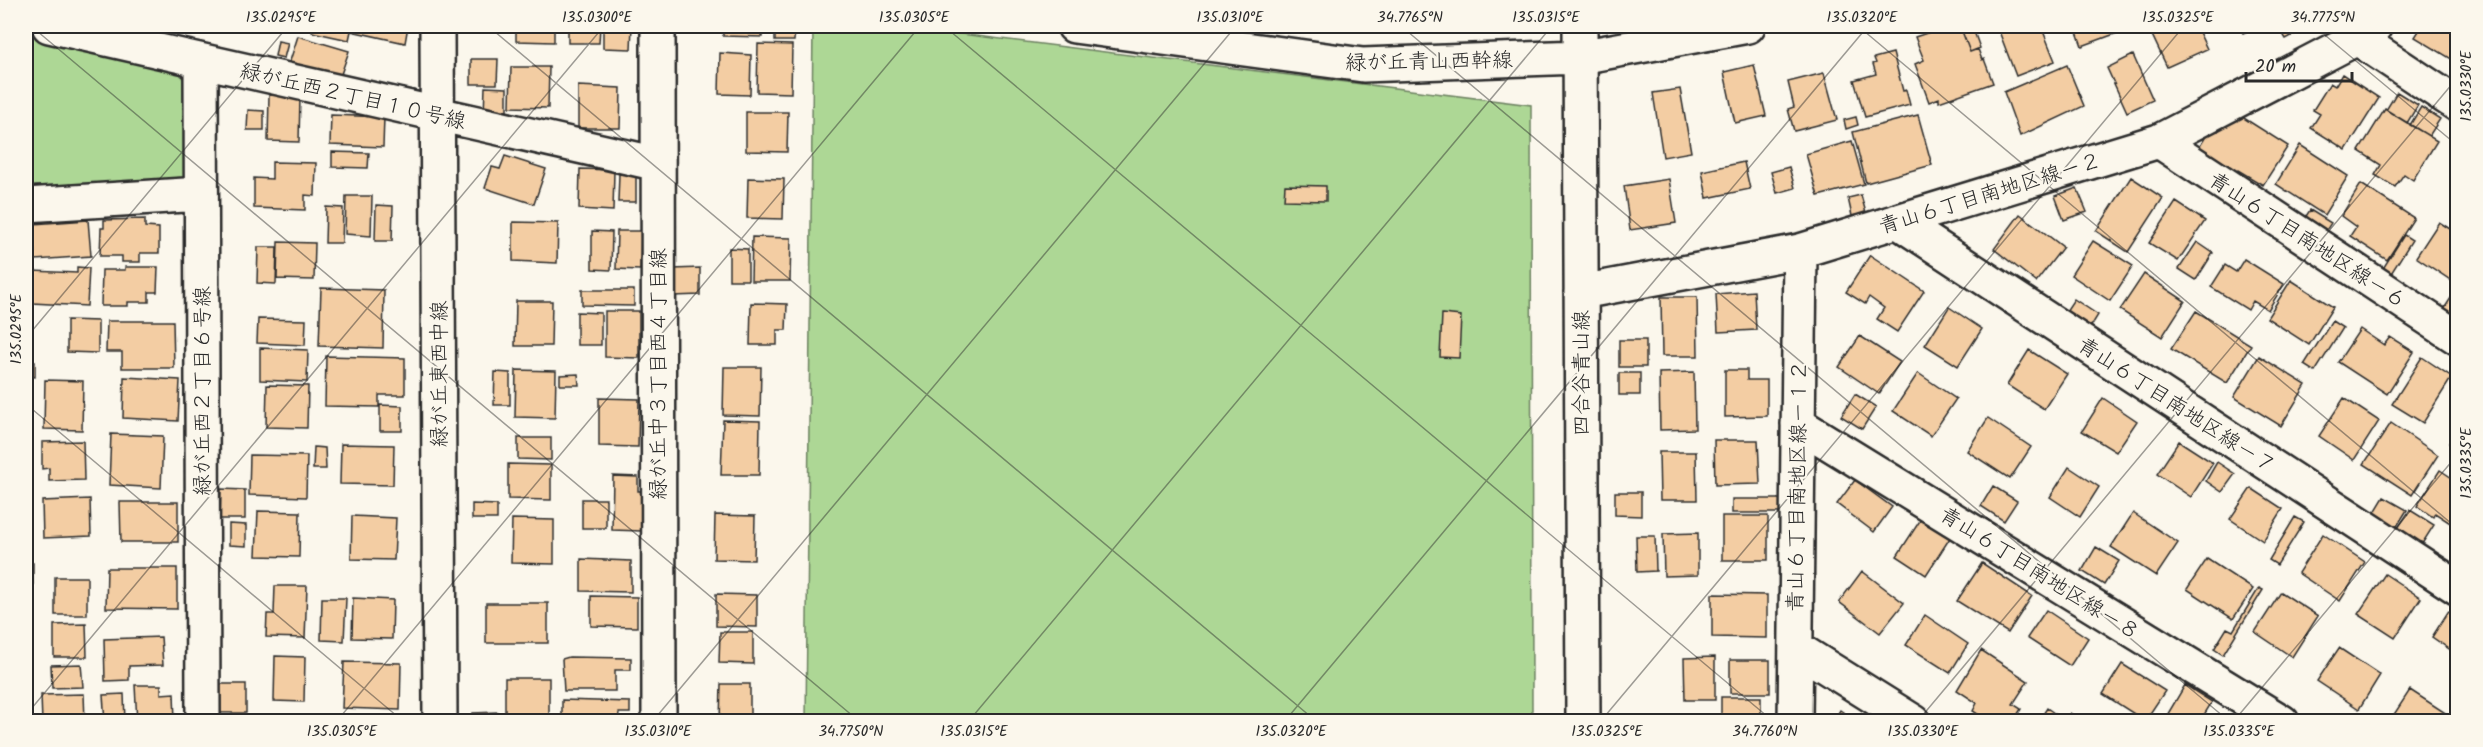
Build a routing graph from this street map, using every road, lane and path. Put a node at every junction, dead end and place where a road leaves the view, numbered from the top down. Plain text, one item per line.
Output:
1 (49, 26) edge
2 (437, 26) edge
3 (658, 26) edge
4 (1074, 26) edge
5 (1748, 26) edge
6 (2360, 30) edge
7 (1580, 41) edge
8 (201, 61) junction
9 (2457, 105) edge
10 (437, 115) junction
11 (2159, 141) junction
12 (658, 164) junction
13 (201, 194) junction
14 (26, 205) edge
15 (1897, 221) junction
16 (1800, 251) junction
17 (1581, 292) junction
18 (2457, 338) edge
19 (1798, 424) junction
20 (2457, 588) edge
21 (1796, 648) junction
22 (203, 722) edge
23 (440, 722) edge
24 (659, 722) edge
25 (1582, 722) edge
26 (1795, 722) edge
27 (1914, 722) edge
28 (2282, 722) edge

1 - 8 street, 緑が丘西２丁目１０号線
2 - 10 street, 緑が丘東西中線
3 - 12 street, 緑が丘中３丁目西４丁目線
4 - 7 street, 緑が丘青山西幹線
5 - 7 street, 緑が丘青山西幹線
6 - 9 street
6 - 11 street, 青山６丁目南地区線ー２
7 - 17 street, 四合谷青山線
8 - 10 street, 緑が丘西２丁目１０号線
8 - 13 street, 緑が丘西２丁目６号線
10 - 12 street, 緑が丘西２丁目１０号線
10 - 23 street, 緑が丘東西中線
11 - 15 street, 青山６丁目南地区線ー２
11 - 18 street, 青山６丁目南地区線ー６
12 - 24 street, 緑が丘中３丁目西４丁目線
13 - 14 street
13 - 22 street, 緑が丘西２丁目６号線
15 - 16 street, 青山６丁目南地区線ー２
15 - 20 street, 青山６丁目南地区線ー７
16 - 17 street, 青山６丁目南地区線ー２
16 - 19 street, 青山６丁目南地区線ー１２
17 - 25 street, 四合谷青山線
19 - 21 street, 青山６丁目南地区線ー１２
19 - 28 street, 青山６丁目南地区線ー８
21 - 26 street, 青山６丁目南地区線ー１２
21 - 27 street

